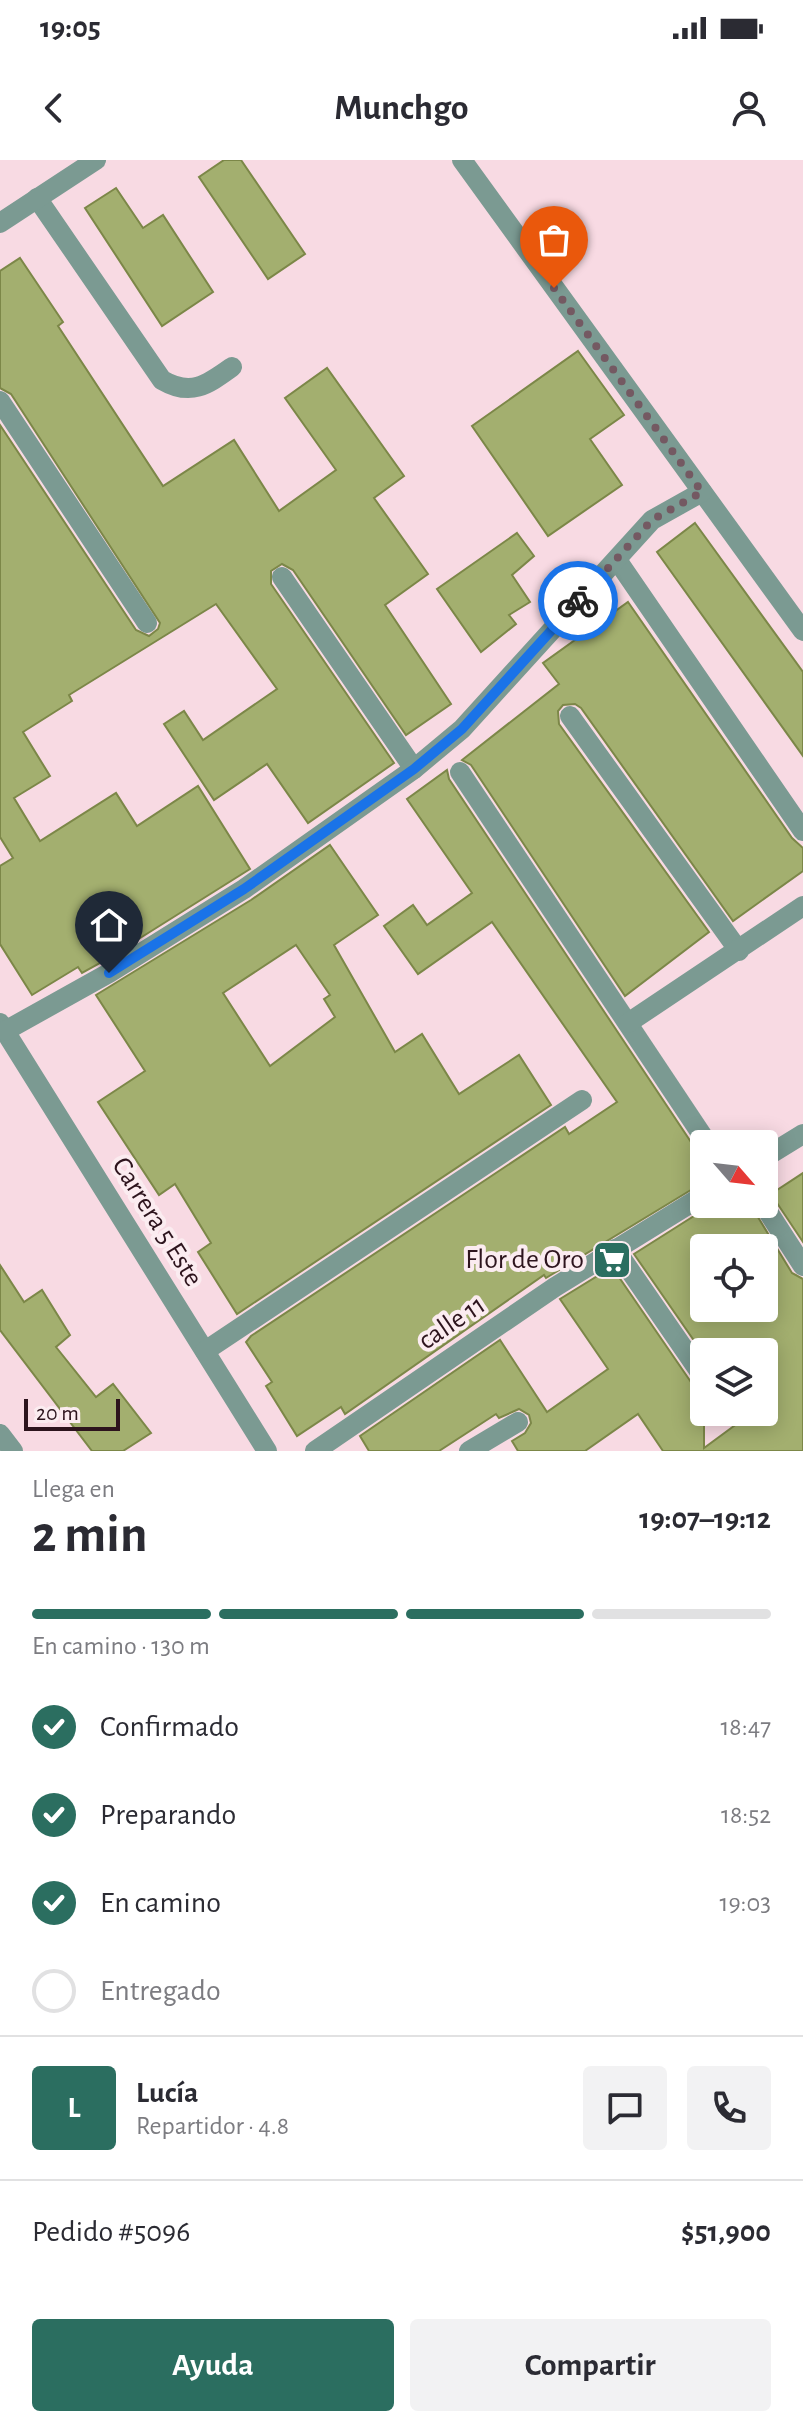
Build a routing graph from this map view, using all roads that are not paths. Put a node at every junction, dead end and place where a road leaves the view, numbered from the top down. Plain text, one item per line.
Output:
1 (96, 160) edge
2 (462, 160) edge
3 (37, 198) junction
4 (0, 223) edge
5 (232, 367) dead end
6 (0, 401) edge
7 (702, 492) junction
8 (617, 560) junction
9 (282, 577) dead end
10 (147, 623) dead end
11 (803, 631) edge
12 (570, 716) dead end
13 (414, 769) junction
14 (460, 772) dead end
15 (803, 831) edge
16 (803, 906) edge
17 (739, 951) junction
18 (628, 1023) junction
19 (2, 1027) edge
20 (582, 1100) dead end
21 (699, 1130) edge
22 (803, 1134) edge
23 (778, 1149) edge
24 (690, 1203) edge
25 (772, 1218) edge
26 (615, 1249) junction
27 (803, 1266) edge
28 (205, 1351) junction
29 (690, 1358) edge
30 (518, 1422) dead end
31 (0, 1434) edge
32 (13, 1451) edge
33 (267, 1451) edge
34 (315, 1451) edge
35 (469, 1451) edge

1 - 3 street
2 - 7 street
3 - 4 street
3 - 5 street
6 - 10 street
7 - 8 street
7 - 11 street
8 - 13 street
8 - 15 street
9 - 13 street
12 - 17 street
13 - 19 street
14 - 18 street
16 - 17 street
17 - 18 street
18 - 21 street
19 - 28 street, Carrera 5 Este
20 - 28 street
22 - 23 street
24 - 26 street, calle 11
25 - 27 street
26 - 29 street
26 - 34 street, calle 11
28 - 33 street, Carrera 5 Este
30 - 35 street
31 - 32 street

